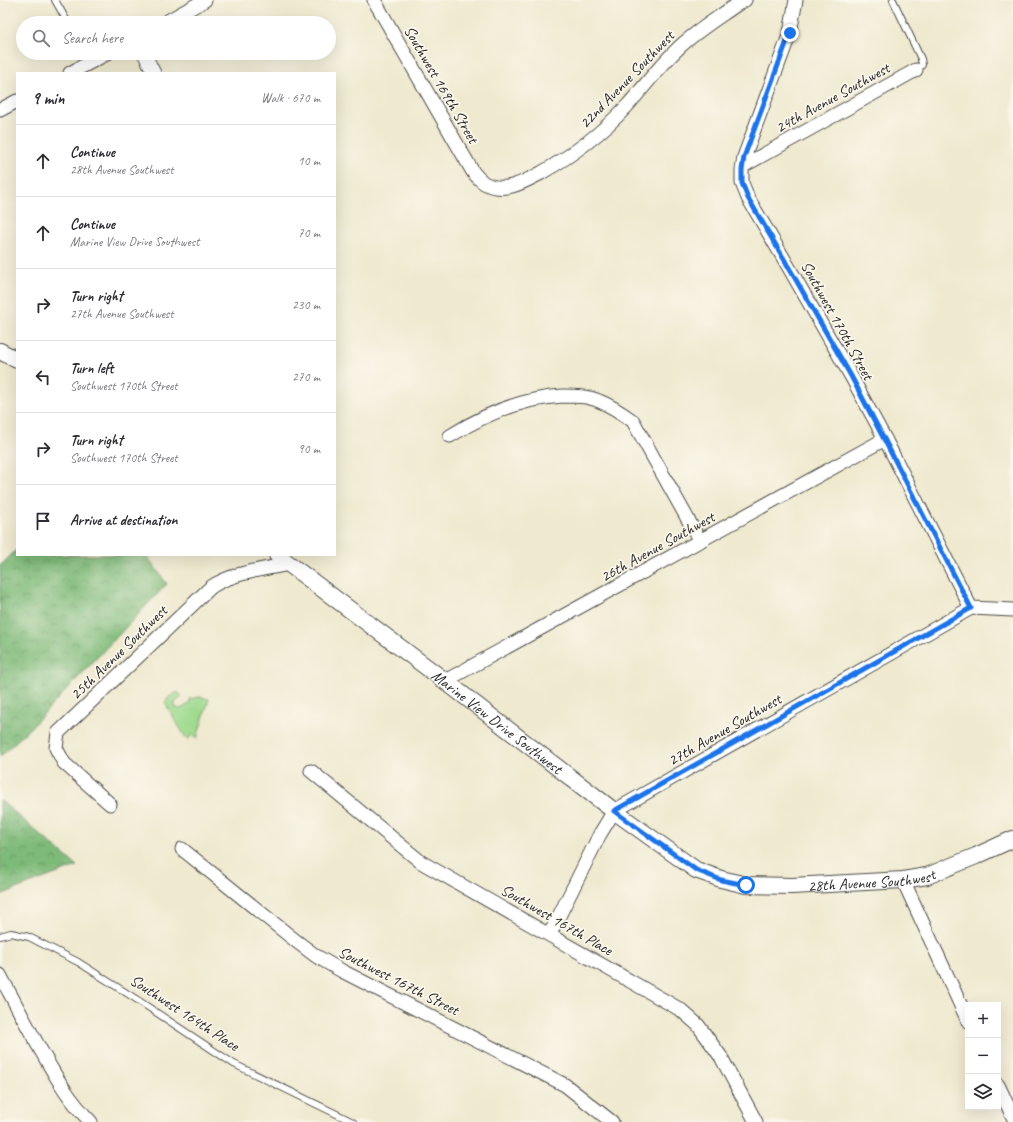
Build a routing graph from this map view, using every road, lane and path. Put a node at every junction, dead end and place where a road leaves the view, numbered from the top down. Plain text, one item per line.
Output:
1 (55, 0) edge
2 (205, 0) edge
3 (374, 0) edge
4 (745, 0) edge
5 (796, 0) edge
6 (893, 0) edge
7 (64, 16) edge
8 (176, 16) edge
9 (85, 60) edge
10 (148, 60) edge
11 (916, 70) joint
12 (71, 72) edge
13 (154, 72) edge
14 (16, 102) edge
15 (0, 110) edge
16 (743, 166) junction
17 (483, 182) joint
18 (0, 351) edge
19 (16, 359) edge
20 (450, 436) dead end
21 (884, 439) junction
22 (700, 541) junction
23 (283, 560) edge
24 (971, 608) junction
25 (1013, 610) edge
26 (445, 681) junction
27 (311, 771) dead end
28 (110, 804) dead end
29 (614, 811) junction
30 (1013, 839) edge
31 (182, 849) dead end
32 (721, 880) joint
33 (903, 880) junction
34 (550, 934) junction
35 (0, 936) edge
36 (0, 975) edge
37 (965, 1014) edge
38 (1001, 1091) edge
39 (1013, 1117) edge
40 (91, 1122) edge
41 (353, 1122) edge
42 (612, 1122) edge
43 (756, 1122) edge

1 - 7 lane
2 - 8 street
3 - 17 street, Southwest 169th Street
4 - 17 street, 22nd Avenue Southwest
5 - 16 street, Southwest 170th Street
6 - 11 lane
9 - 12 street
10 - 13 street
11 - 16 street, 24th Avenue Southwest
14 - 15 street
16 - 21 street, Southwest 170th Street
18 - 19 street
20 - 22 street
21 - 22 street, 26th Avenue Southwest
21 - 24 street, Southwest 170th Street
22 - 26 street, 26th Avenue Southwest
23 - 26 street, Marine View Drive Southwest
23 - 28 street, 25th Avenue Southwest
24 - 25 street
24 - 29 street, 27th Avenue Southwest
26 - 29 street, Marine View Drive Southwest
27 - 34 street, Southwest 167th Place
29 - 32 street, Marine View Drive Southwest
29 - 34 street, 27th Avenue Southwest
30 - 33 street, 28th Avenue Southwest
31 - 42 street, Southwest 167th Street
32 - 33 street, 28th Avenue Southwest
33 - 37 street
34 - 43 street, Southwest 167th Place
35 - 41 lane, Southwest 164th Place
36 - 40 street
38 - 39 street

